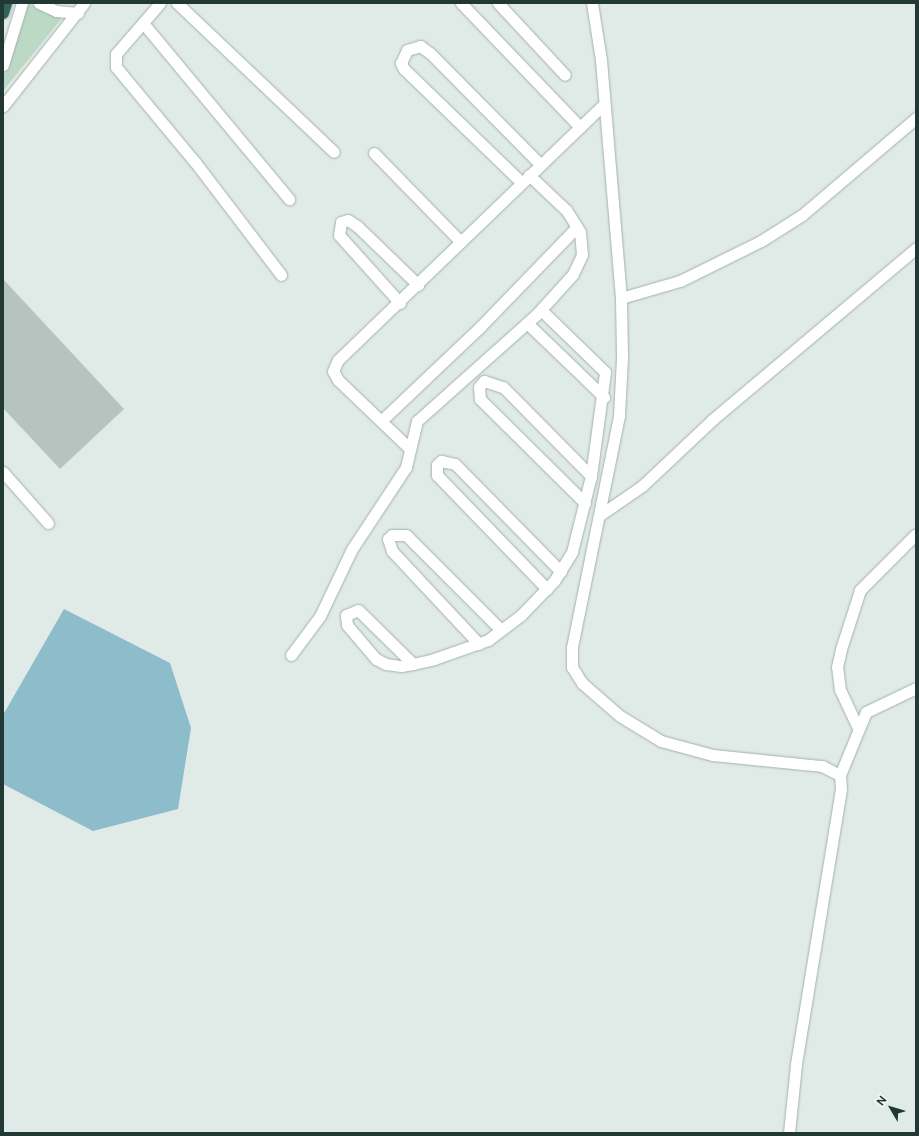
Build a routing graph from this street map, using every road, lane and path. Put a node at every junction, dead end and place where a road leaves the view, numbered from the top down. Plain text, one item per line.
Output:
1 (6, 3) edge
2 (22, 3) edge
3 (39, 3) edge
4 (84, 3) edge
5 (160, 3) edge
6 (177, 3) edge
7 (461, 3) edge
8 (498, 3) edge
9 (592, 3) edge
10 (3, 13) edge
11 (78, 13) junction
12 (143, 23) junction
13 (3, 65) edge
14 (565, 75) dead end
15 (604, 104) junction
16 (3, 106) edge
17 (916, 118) edge
18 (580, 127) junction
19 (334, 152) dead end
20 (374, 153) dead end
21 (540, 164) junction
22 (525, 178) junction
23 (289, 199) dead end
24 (577, 227) junction
25 (461, 242) junction
26 (916, 248) edge
27 (282, 275) dead end
28 (418, 285) junction
29 (621, 298) junction
30 (400, 303) junction
31 (541, 310) junction
32 (527, 323) junction
33 (604, 397) junction
34 (381, 421) junction
35 (410, 448) junction
36 (3, 472) edge
37 (591, 476) junction
38 (585, 503) junction
39 (600, 516) junction
40 (48, 523) dead end
41 (916, 534) edge
42 (561, 572) junction
43 (547, 589) junction
44 (501, 630) junction
45 (479, 644) junction
46 (291, 655) dead end
47 (412, 664) junction
48 (916, 688) edge
49 (857, 726) junction
50 (840, 775) junction
51 (789, 1133) edge

1 - 10 highway
2 - 13 street
3 - 11 street
4 - 11 street
5 - 12 street
6 - 19 street
7 - 18 street
8 - 14 street
9 - 15 street
11 - 16 street
12 - 23 street
12 - 27 street
15 - 18 street
15 - 29 street
17 - 29 street
18 - 21 street
20 - 25 street
21 - 22 street
21 - 22 street
22 - 24 street
22 - 25 street
24 - 31 street
24 - 34 street
25 - 28 street
26 - 39 street
28 - 30 street
28 - 30 street
29 - 39 street
30 - 34 street
31 - 32 street
31 - 33 street
32 - 33 street
32 - 35 street
33 - 37 street
34 - 35 street
35 - 46 street
36 - 40 street
37 - 38 street
37 - 38 street
38 - 42 street
39 - 50 street
41 - 49 street
42 - 43 street
42 - 43 street
43 - 44 street
44 - 45 street
44 - 45 street
45 - 47 street
47 - 47 street
48 - 49 street
49 - 50 street
50 - 51 street

